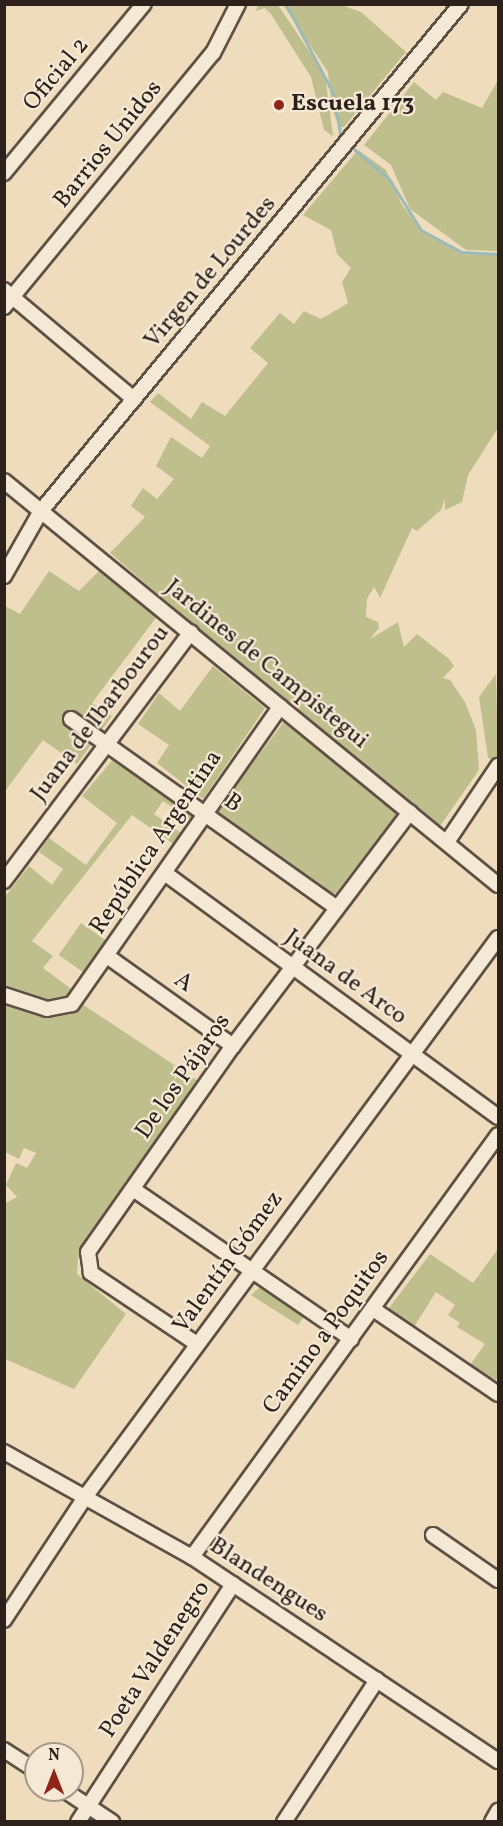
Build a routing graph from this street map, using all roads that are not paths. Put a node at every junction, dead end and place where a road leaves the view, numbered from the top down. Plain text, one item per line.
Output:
1 (144, 4) edge
2 (238, 4) edge
3 (461, 4) edge
4 (4, 173) edge
5 (7, 298) edge
6 (134, 399) junction
7 (4, 481) edge
8 (40, 511) junction
9 (4, 576) edge
10 (190, 632) junction
11 (280, 707) junction
12 (71, 719) dead end
13 (108, 742) junction
14 (498, 766) edge
15 (204, 811) junction
16 (410, 812) junction
17 (447, 842) junction
18 (166, 874) junction
19 (4, 881) edge
20 (498, 885) edge
21 (336, 907) junction
22 (498, 938) edge
23 (107, 956) junction
24 (292, 966) junction
25 (4, 995) edge
26 (233, 1046) junction
27 (411, 1054) junction
28 (498, 1117) edge
29 (498, 1135) edge
30 (132, 1189) junction
31 (253, 1268) junction
32 (373, 1309) junction
33 (351, 1339) junction
34 (197, 1344) junction
35 (498, 1395) edge
36 (4, 1452) edge
37 (85, 1497) junction
38 (433, 1535) dead end
39 (192, 1557) junction
40 (498, 1580) edge
41 (233, 1584) junction
42 (4, 1620) edge
43 (378, 1680) junction
44 (4, 1750) edge
45 (498, 1761) edge
46 (24, 1763) edge
47 (82, 1802) edge
48 (88, 1806) junction
49 (498, 1811) edge
50 (78, 1821) edge
51 (112, 1821) edge
52 (284, 1821) edge
53 (492, 1821) edge

1 - 4 street, Oficial 2
2 - 5 street, Barrios Unidos
3 - 6 street, Virgen de Lourdes
5 - 6 street
6 - 8 street, Virgen de Lourdes
7 - 8 street, Jardines de Campistegui
8 - 9 street, Virgen de Lourdes
8 - 10 street, Jardines de Campistegui
10 - 11 street, Jardines de Campistegui
10 - 13 street, Juana de Ibarbourou
11 - 15 street, República Argentina
11 - 16 street, Jardines de Campistegui
12 - 13 street, B
13 - 15 street, B
13 - 19 street, Juana de Ibarbourou
14 - 17 street
15 - 18 street, República Argentina
15 - 21 street, B
16 - 17 street, Jardines de Campistegui
16 - 21 street, De los Pájaros
17 - 20 street, Jardines de Campistegui
18 - 23 street, República Argentina
18 - 24 street, Juana de Arco
21 - 24 street, De los Pájaros
22 - 27 street, Valentín Gómez
23 - 25 street, República Argentina
23 - 26 street, A
24 - 26 street, De los Pájaros
24 - 27 street, Juana de Arco
26 - 30 street, De los Pájaros
27 - 28 street, Juana de Arco
27 - 31 street, Valentín Gómez
29 - 32 street, Camino a Poquitos
30 - 31 street
30 - 34 street, De los Pájaros
31 - 33 street
31 - 34 street, Valentín Gómez
32 - 33 street, Camino a Poquitos
32 - 35 street
33 - 39 street, Camino a Poquitos
34 - 37 street, Valentín Gómez
36 - 37 street, Blandengues
37 - 39 street, Blandengues
37 - 42 street, Valentín Gómez
38 - 40 street
39 - 41 street, Blandengues
41 - 43 street, Blandengues
41 - 48 street, Poeta Valdenegro
43 - 45 street, Blandengues
43 - 52 street
44 - 46 street
47 - 48 street
48 - 50 street, Poeta Valdenegro
48 - 51 street
49 - 53 street

